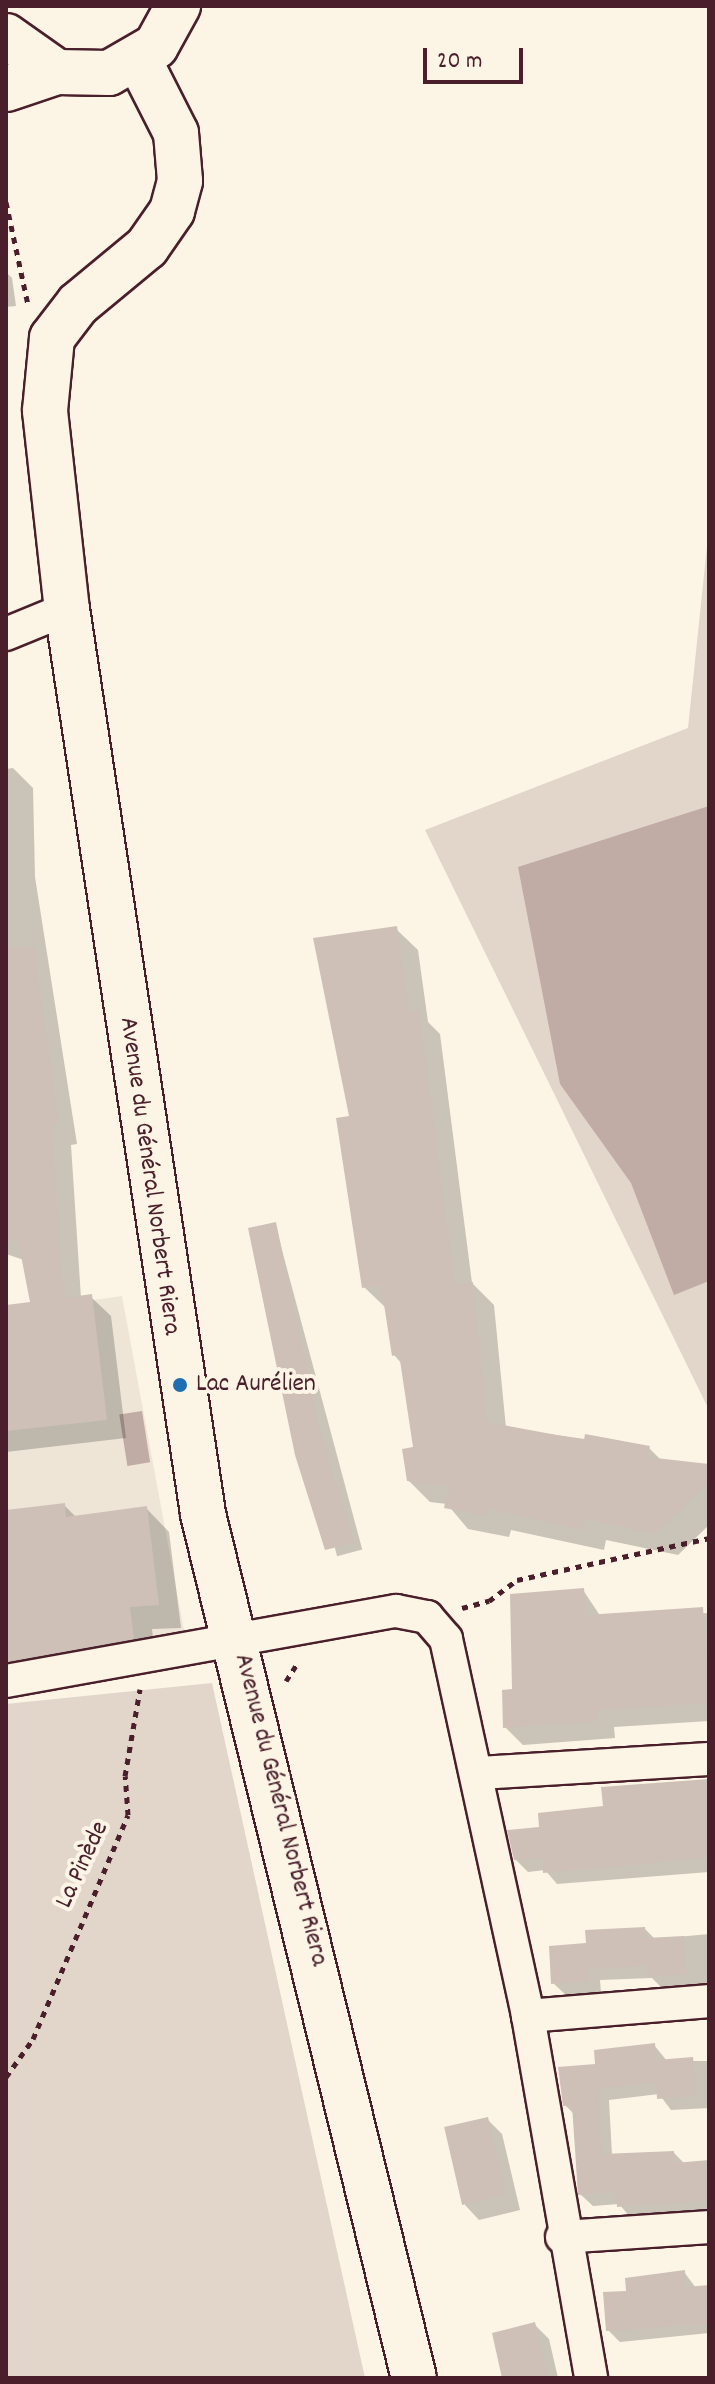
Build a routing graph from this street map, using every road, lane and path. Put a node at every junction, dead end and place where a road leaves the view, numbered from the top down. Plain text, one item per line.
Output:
1 (178, 6) edge
2 (6, 36) edge
3 (139, 60) junction
4 (57, 72) junction
5 (6, 89) edge
6 (6, 202) edge
7 (52, 338) junction
8 (67, 609) junction
9 (6, 634) edge
10 (709, 1538) edge
11 (427, 1617) junction
12 (239, 1644) junction
13 (153, 1659) junction
14 (6, 1681) edge
15 (709, 1759) edge
16 (479, 1773) junction
17 (709, 2001) edge
18 (528, 2016) junction
19 (6, 2077) edge
20 (709, 2227) edge
21 (562, 2237) junction
22 (414, 2378) edge
23 (591, 2378) edge

1 - 3 main road
2 - 4 main road
3 - 4 main road
3 - 7 main road
4 - 5 main road
6 - 7 path
7 - 8 main road, Avenue du Général Norbert Riera
8 - 9 street
8 - 12 main road, Avenue du Général Norbert Riera
10 - 11 path
11 - 12 street
11 - 16 street
12 - 13 street
12 - 22 main road, Avenue du Général Norbert Riera
13 - 14 street
13 - 19 path, La Pinède
15 - 16 street
16 - 18 street
17 - 18 street
18 - 21 street
20 - 21 street
21 - 23 street

